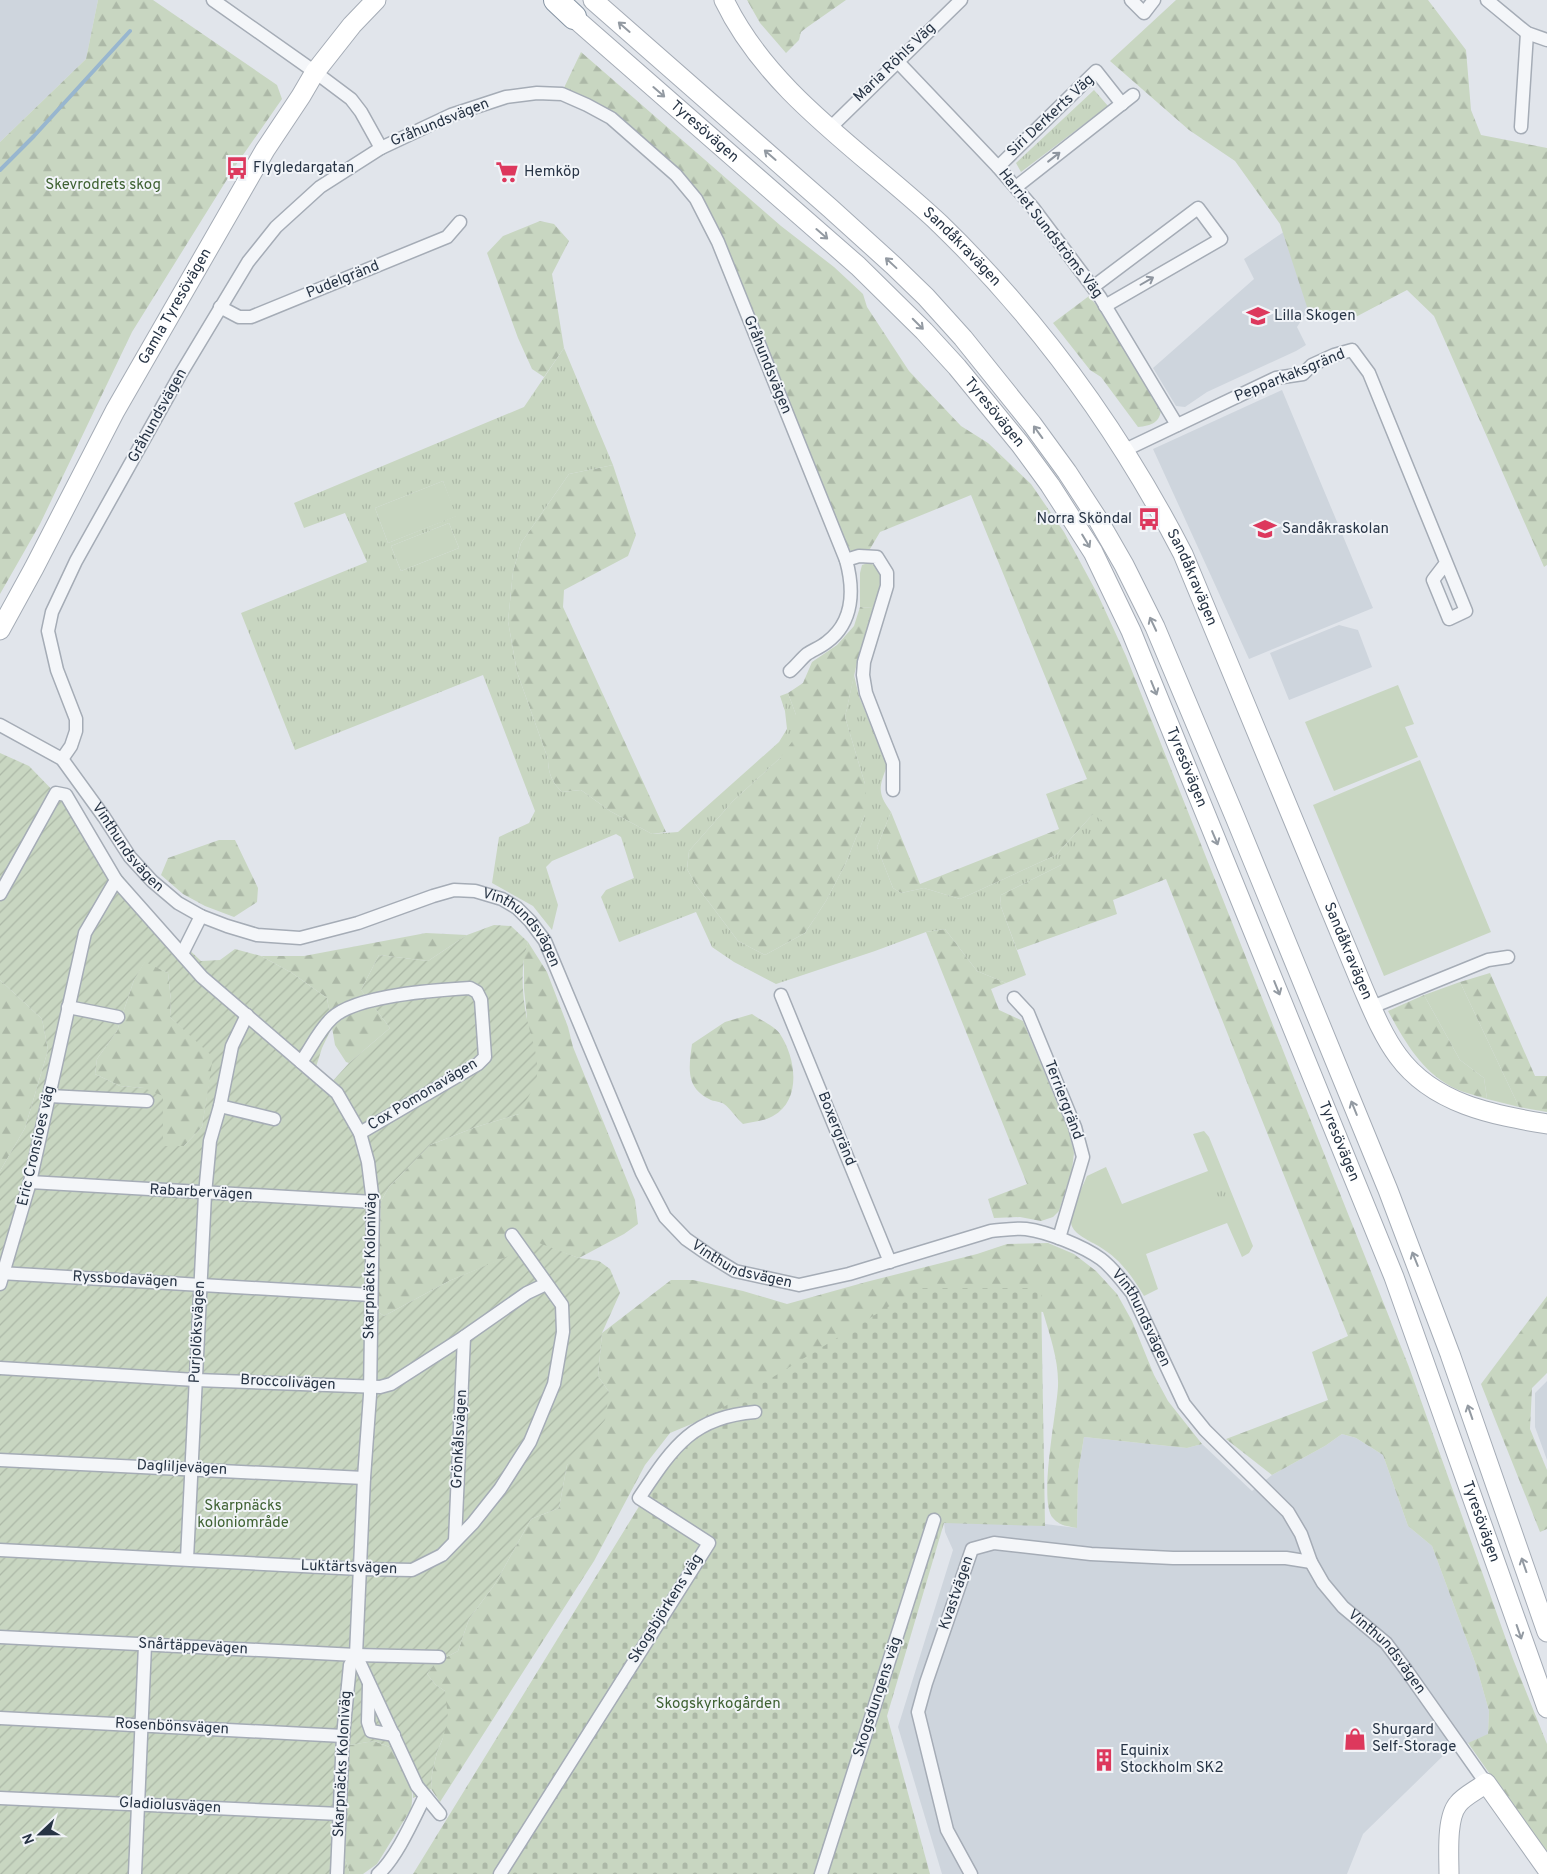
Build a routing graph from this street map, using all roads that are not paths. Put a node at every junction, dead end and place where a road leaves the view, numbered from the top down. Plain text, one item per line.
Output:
1 (213, 0) edge
2 (376, 0) edge
3 (552, 0) edge
4 (556, 0) edge
5 (593, 0) edge
6 (724, 0) edge
7 (961, 0) edge
8 (1131, 0) edge
9 (1154, 0) edge
10 (1488, 0) edge
11 (574, 17) junction
12 (1527, 33) junction
13 (1547, 40) edge
14 (898, 62) junction
15 (316, 72) junction
16 (1133, 95) dead end
17 (1122, 104) junction
18 (1521, 127) dead end
19 (830, 128) junction
20 (381, 148) junction
21 (998, 167) junction
22 (1016, 187) junction
23 (460, 222) dead end
24 (1092, 287) junction
25 (1105, 306) junction
26 (220, 307) junction
27 (1178, 425) junction
28 (1125, 450) junction
29 (846, 560) junction
30 (1446, 563) dead end
31 (0, 630) edge
32 (790, 671) dead end
33 (0, 725) edge
34 (62, 760) junction
35 (894, 790) dead end
36 (116, 880) junction
37 (0, 894) edge
38 (201, 916) junction
39 (182, 954) junction
40 (1508, 957) dead end
41 (781, 995) dead end
42 (1014, 998) dead end
43 (68, 1007) junction
44 (1372, 1007) junction
45 (247, 1015) junction
46 (118, 1017) dead end
47 (302, 1062) junction
48 (49, 1096) junction
49 (147, 1101) dead end
50 (220, 1106) junction
51 (274, 1119) dead end
52 (1547, 1124) edge
53 (360, 1133) junction
54 (30, 1182) junction
55 (204, 1194) junction
56 (373, 1202) junction
57 (512, 1236) dead end
58 (1059, 1238) junction
59 (890, 1262) junction
60 (1, 1277) edge
61 (546, 1284) junction
62 (200, 1285) junction
63 (371, 1295) junction
64 (464, 1337) junction
65 (0, 1368) edge
66 (196, 1380) junction
67 (370, 1388) junction
68 (755, 1412) dead end
69 (0, 1460) edge
70 (190, 1468) junction
71 (364, 1478) junction
72 (934, 1520) dead end
73 (455, 1540) junction
74 (0, 1550) edge
75 (187, 1559) junction
76 (1310, 1562) junction
77 (360, 1569) junction
78 (1547, 1632) edge
79 (0, 1637) edge
80 (145, 1645) junction
81 (356, 1655) junction
82 (439, 1657) dead end
83 (369, 1682) junction
84 (1547, 1708) edge
85 (0, 1718) edge
86 (141, 1726) junction
87 (394, 1735) junction
88 (343, 1736) junction
89 (1486, 1783) junction
90 (426, 1796) junction
91 (0, 1798) edge
92 (138, 1805) junction
93 (340, 1814) junction
94 (440, 1814) dead end
95 (1547, 1869) edge
96 (135, 1874) edge
97 (337, 1874) edge
98 (378, 1874) edge
99 (500, 1874) edge
100 (821, 1874) edge
101 (971, 1874) edge
102 (1449, 1874) edge

1 - 15 street
2 - 15 main road, Gamla Tyresövägen
3 - 11 main road
4 - 11 highway, Tyresövägen
78 -> 5 main road, Tyresövägen
6 - 19 main road, Sandåkravägen
7 - 14 street, Maria Röhls Väg
8 - 9 street
10 - 12 street
11 -> 84 main road, Tyresövägen
12 - 13 street
12 - 18 street
14 - 19 street, Maria Röhls Väg
14 - 21 street, Harriet Sundströms Väg
15 - 20 street
15 - 31 main road, Gamla Tyresövägen
16 - 17 street, Siri Derkerts Väg
17 - 21 street, Siri Derkerts Väg
22 -> 17 street, Siri Derkerts Väg
19 - 28 main road, Sandåkravägen
20 - 26 street, Gråhundsvägen
20 - 29 street, Gråhundsvägen
21 - 22 street, Harriet Sundströms Väg
22 - 24 street, Harriet Sundströms Väg
23 - 26 street, Pudelgränd
24 - 25 street, Harriet Sundströms Väg
25 -> 24 street
25 - 27 street, Harriet Sundströms Väg
26 - 34 street, Gråhundsvägen
27 - 28 street, Pepparkaksgränd
27 - 30 street, Pepparkaksgränd
28 - 44 main road, Sandåkravägen
29 - 32 street, Gråhundsvägen
29 - 35 street
33 - 34 street, Vinthundsvägen
34 - 38 street, Vinthundsvägen
36 - 37 street, Skarpnäcks Koloniväg
36 - 39 street, Skarpnäcks Koloniväg
36 - 43 street, Eric Cronsioes väg
38 - 39 street
38 - 59 street, Vinthundsvägen
39 - 45 street, Skarpnäcks Koloniväg
40 - 44 street
41 - 59 street, Boxergränd
42 - 58 street, Terriergränd
43 - 46 street
43 - 48 street, Eric Cronsioes väg
44 - 52 main road, Sandåkravägen
45 - 47 street, Skarpnäcks Koloniväg
45 - 50 street, Purjolöksvägen
47 - 53 street, Skarpnäcks Koloniväg
47 - 53 street, Cox Pomonavägen
48 - 49 street
48 - 54 street, Eric Cronsioes väg
50 - 51 street
50 - 55 street, Purjolöksvägen
53 - 56 street, Skarpnäcks Koloniväg
54 - 55 street, Rabarbervägen
54 - 60 street, Eric Cronsioes väg
55 - 56 street, Rabarbervägen
55 - 62 street, Purjolöksvägen
56 - 63 street, Skarpnäcks Koloniväg
57 - 61 street, Luktärtsvägen
58 - 59 street, Vinthundsvägen
58 - 76 street, Vinthundsvägen
60 - 62 street, Ryssbodavägen
61 - 64 street, Broccolivägen
61 - 73 street, Luktärtsvägen
62 - 63 street, Ryssbodavägen
62 - 66 street, Purjolöksvägen
63 - 67 street, Skarpnäcks Koloniväg
64 - 67 street, Broccolivägen
64 - 73 street, Grönkålsvägen
65 - 66 street, Broccolivägen
66 - 67 street, Broccolivägen
66 - 70 street, Purjolöksvägen
67 - 71 street, Skarpnäcks Koloniväg
68 - 99 street, Skogsbjörkens väg
69 - 70 street, Dagliljevägen
70 - 71 street, Dagliljevägen
70 - 75 street, Purjolöksvägen
71 - 77 street, Skarpnäcks Koloniväg
72 - 100 street, Skogsdungens väg
73 - 77 street, Luktärtsvägen
74 - 75 street, Luktärtsvägen
75 - 77 street, Luktärtsvägen
76 - 89 street, Vinthundsvägen
76 - 101 street, Kvastvägen
77 - 81 street, Skarpnäcks Koloniväg
79 - 80 street, Snårtäppevägen
80 - 81 street, Snårtäppevägen
80 - 86 street
81 - 82 street
81 - 83 street
81 - 88 street, Skarpnäcks Koloniväg
83 - 87 street
83 - 87 street
85 - 86 street, Rosenbönsvägen
86 - 88 street, Rosenbönsvägen
86 - 92 street
87 - 90 street
88 - 93 street, Skarpnäcks Koloniväg
89 - 95 main road, Vinthundsvägen
89 - 102 main road
90 - 94 street
90 - 98 street
91 - 92 street, Gladiolusvägen
92 - 93 street, Gladiolusvägen
92 - 96 street
93 - 97 street, Skarpnäcks Koloniväg

